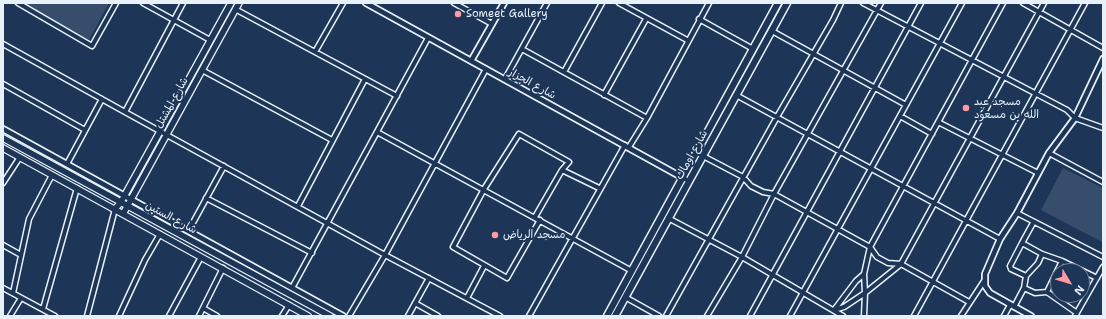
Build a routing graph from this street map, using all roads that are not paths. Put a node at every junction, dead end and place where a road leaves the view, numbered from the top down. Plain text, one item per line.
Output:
1 (18, 3) edge
2 (116, 3) edge
3 (143, 3) edge
4 (183, 3) edge
5 (231, 3) edge
6 (239, 3) edge
7 (343, 3) edge
8 (366, 3) edge
9 (454, 3) edge
10 (504, 3) edge
11 (547, 3) edge
12 (602, 3) edge
13 (618, 3) edge
14 (709, 3) edge
15 (778, 3) edge
16 (787, 3) edge
17 (841, 3) edge
18 (864, 3) edge
19 (881, 3) edge
20 (921, 3) edge
21 (962, 3) edge
22 (1003, 3) edge
23 (1023, 3) edge
24 (1044, 3) edge
25 (1085, 3) edge
26 (235, 9) junction
27 (878, 9) junction
28 (1039, 12) junction
29 (646, 19) junction
30 (700, 19) junction
31 (172, 20) junction
32 (492, 24) junction
33 (909, 26) junction
34 (1069, 30) junction
35 (772, 31) junction
36 (428, 38) junction
37 (210, 40) junction
38 (687, 40) junction
39 (3, 44) edge
40 (940, 44) junction
41 (752, 48) junction
42 (1103, 48) edge
43 (522, 49) junction
44 (315, 52) junction
45 (812, 53) junction
46 (1103, 59) edge
47 (973, 60) junction
48 (471, 61) junction
49 (486, 69) junction
50 (202, 70) junction
51 (843, 70) junction
52 (564, 72) junction
53 (1003, 76) junction
54 (365, 79) junction
55 (504, 79) junction
56 (3, 84) edge
57 (875, 88) junction
58 (1036, 94) junction
59 (604, 95) junction
60 (736, 95) junction
61 (397, 96) junction
62 (102, 99) junction
63 (906, 105) junction
64 (126, 112) junction
65 (900, 116) junction
66 (777, 117) junction
67 (647, 118) junction
68 (1075, 118) junction
69 (938, 122) junction
70 (1103, 128) edge
71 (3, 129) edge
72 (85, 130) junction
73 (160, 131) junction
74 (377, 132) junction
75 (808, 133) junction
76 (167, 134) junction
77 (932, 134) junction
78 (3, 138) edge
79 (969, 139) junction
80 (332, 140) junction
81 (9, 141) junction
82 (627, 146) junction
83 (4, 148) edge
84 (840, 152) junction
85 (1049, 153) junction
86 (703, 156) junction
87 (1002, 156) junction
88 (20, 157) junction
89 (435, 163) junction
90 (67, 164) junction
91 (224, 166) junction
92 (870, 169) junction
93 (562, 170) junction
94 (1038, 173) junction
95 (52, 175) junction
96 (743, 177) junction
97 (686, 180) junction
98 (1103, 182) edge
99 (3, 183) edge
100 (902, 186) junction
101 (77, 188) junction
102 (599, 188) junction
103 (484, 189) junction
104 (774, 194) junction
105 (124, 196) junction
106 (206, 198) junction
107 (131, 199) junction
108 (121, 202) junction
109 (934, 204) junction
110 (127, 206) junction
111 (298, 206) junction
112 (115, 209) junction
113 (806, 212) junction
114 (1016, 213) junction
115 (123, 214) junction
116 (535, 217) junction
117 (668, 218) junction
118 (540, 220) junction
119 (966, 221) junction
120 (329, 223) junction
121 (1033, 223) junction
122 (838, 229) junction
123 (189, 230) junction
124 (160, 234) junction
125 (572, 238) junction
126 (1000, 239) junction
127 (710, 240) junction
128 (1022, 243) junction
129 (3, 245) edge
130 (870, 247) junction
131 (312, 253) junction
132 (232, 254) junction
133 (1042, 254) junction
134 (21, 255) junction
135 (385, 255) junction
136 (201, 257) junction
137 (742, 257) junction
138 (1103, 257) edge
139 (228, 260) junction
140 (1062, 261) junction
141 (901, 264) junction
142 (484, 266) junction
143 (223, 268) junction
144 (1103, 268) edge
145 (632, 272) junction
146 (864, 274) junction
147 (772, 275) junction
148 (1026, 276) junction
149 (429, 278) junction
150 (1097, 278) junction
151 (932, 281) junction
152 (984, 281) junction
153 (3, 288) edge
154 (292, 288) junction
155 (1024, 288) junction
156 (1047, 292) junction
157 (12, 293) junction
158 (802, 293) junction
159 (865, 293) junction
160 (625, 297) junction
161 (21, 298) junction
162 (467, 298) junction
163 (969, 302) junction
164 (415, 303) junction
165 (288, 305) junction
166 (1012, 306) junction
167 (203, 308) junction
168 (43, 310) junction
169 (834, 310) junction
170 (1076, 314) edge
171 (10, 316) edge
172 (55, 316) edge
173 (87, 316) edge
174 (119, 316) edge
175 (169, 316) edge
176 (200, 316) edge
177 (217, 316) edge
178 (282, 316) edge
179 (308, 316) edge
180 (330, 316) edge
181 (343, 316) edge
182 (349, 316) edge
183 (408, 316) edge
184 (438, 316) edge
185 (500, 316) edge
186 (529, 316) edge
187 (607, 316) edge
188 (615, 316) edge
189 (659, 316) edge
190 (666, 316) edge
191 (707, 316) edge
192 (750, 316) edge
193 (790, 316) edge
194 (843, 316) edge
195 (864, 316) edge
196 (914, 316) edge
197 (961, 316) edge
198 (1004, 316) edge
199 (1031, 316) edge

1 - 2 street
3 - 31 street
4 - 31 street
5 - 37 main road, شارع المشتل
6 - 26 main road, شارع المشتل
7 - 44 street
8 - 36 street, شارع الجزار
9 - 32 street
10 - 32 street
11 - 43 street
12 - 52 street
13 - 29 street
14 - 30 street
15 - 41 main road, شارع اوماك
16 - 35 main road, شارع اوماك
17 - 45 street
18 - 27 street
19 - 27 street
20 - 33 street
21 - 40 street
22 - 47 street
23 - 28 street
24 - 28 street
25 - 34 street
26 - 44 street
26 - 50 main road, شارع المشتل
27 - 33 street
27 - 51 street
28 - 34 street
28 - 53 street
29 - 38 street
29 - 59 street
30 - 38 street
30 - 41 street
31 - 37 street
31 - 64 street
32 - 48 street
33 - 40 street
33 - 57 street
34 - 42 street
34 - 58 street
35 - 45 street
35 - 60 main road, شارع اوماك
36 - 48 street, شارع الجزار
36 - 61 street
37 - 73 main road, شارع المشتل
38 - 67 street
39 - 62 street
40 - 47 street
40 - 63 street
41 - 97 main road, شارع اوماك
43 - 52 street
43 - 55 street
44 - 54 street
45 - 51 street
45 - 66 street
46 - 68 street
47 - 53 street
47 - 69 street
48 - 49 street, شارع الجزار
49 - 55 street, شارع الجزار
49 - 89 street
50 - 76 main road, شارع المشتل
50 - 80 street
51 - 57 street
51 - 75 street
52 - 59 street
53 - 58 street
53 - 79 street
54 - 61 street
54 - 80 street
55 - 82 street, شارع الجزار
56 - 72 street
57 - 63 street
57 - 84 street
58 - 68 street
58 - 87 street
59 - 67 street
60 - 66 street
60 - 86 main road, شارع اوماك
61 - 74 street
62 - 64 street
62 - 72 street
63 - 65 street
64 - 73 street
65 - 77 street
65 - 92 street
66 - 75 street
66 - 96 street
67 - 82 street
68 - 70 street
68 - 85 street
69 - 77 street
69 - 79 street
71 - 90 street
72 - 90 street
73 - 76 street
73 - 105 main road, شارع المشتل
74 - 89 street
74 - 120 street
75 - 84 street
75 - 104 street
76 - 91 street
76 - 107 main road, شارع المشتل
77 - 100 street
78 - 81 main road, شارع الستين
79 - 87 street
79 - 109 street
80 - 111 street
81 - 83 main road
81 - 108 main road, شارع الستين
82 - 97 street, شارع الجزار
82 - 102 street
83 - 88 main road, شارع الستين
84 - 92 street
84 - 113 street
85 - 94 street
85 - 98 street
86 - 96 street
86 - 97 main road, شارع اوماك
87 - 94 street
87 - 119 street
88 - 95 main road, شارع الستين
88 - 99 street
89 - 103 street
89 - 135 street
90 - 105 street
91 - 106 street
91 - 111 street
92 - 100 street
92 - 122 street
93 - 102 street
93 - 103 street
93 - 116 street
94 - 114 street
95 - 101 main road, شارع الستين
95 - 134 street
96 - 104 street
96 - 127 street
97 - 117 main road, شارع اوماك
97 - 145 main road, شارع اوماك
100 - 109 street
100 - 130 street
101 - 112 main road, شارع الستين
101 - 168 street
102 - 125 street
103 - 116 street
103 - 142 street
104 - 113 street
104 - 137 street
105 - 107 street
105 - 108 main road, شارع المشتل
106 - 123 street
106 - 131 street
107 - 110 main road, شارع المشتل
107 - 123 street
108 - 110 main road, شارع الستين
108 - 112 main road, شارع المشتل
109 - 119 street
109 - 141 street
110 - 115 main road, شارع المشتل
110 - 139 main road, شارع الستين
111 - 120 street
112 - 115 main road, شارع الستين
112 - 173 street
113 - 122 street
113 - 147 street
114 - 121 street
114 - 126 street
115 - 124 main road, شارع الستين
116 - 118 street
117 - 127 street
117 - 160 main road, شارع اوماك
118 - 125 street
118 - 142 street
119 - 126 street
119 - 151 street
120 - 131 street
120 - 135 street
121 - 128 street
121 - 138 street
122 - 130 street
122 - 158 street
123 - 132 street
124 - 136 main road, شارع الستين
124 - 174 street
125 - 145 street
125 - 186 street
126 - 152 street
127 - 137 street
127 - 190 street
128 - 133 street
128 - 148 street
129 - 134 street
130 - 141 street
130 - 146 street
131 - 154 street
132 - 139 main road
132 - 154 street
133 - 140 street
133 - 148 street
134 - 157 street
135 - 149 street
135 - 182 street
136 - 143 main road, شارع الستين
136 - 175 street
137 - 147 street
137 - 191 street
139 - 180 main road, شارع الستين
140 - 150 street
140 - 156 street
141 - 151 street
141 - 159 street
142 - 162 street
143 - 165 main road, شارع الستين
143 - 167 street
144 - 150 street
145 - 187 main road, شارع اوماك
146 - 159 street
146 - 169 street
147 - 158 street
147 - 192 street
148 - 155 street
149 - 162 street
149 - 164 street
150 - 170 street
151 - 163 street
151 - 196 street
152 - 163 street
152 - 166 street
153 - 157 street
154 - 181 street
155 - 156 street
155 - 166 street
156 - 170 street
157 - 161 street
158 - 169 street
158 - 193 street
159 - 169 street
159 - 195 street
160 - 188 main road, شارع اوماك
160 - 189 street
161 - 168 street
161 - 171 street
162 - 185 street
163 - 197 street
164 - 183 street
164 - 184 street
165 - 178 street
165 - 179 main road, شارع الستين
166 - 198 street
166 - 199 street
167 - 176 street
167 - 177 street
168 - 172 street
169 - 194 street

